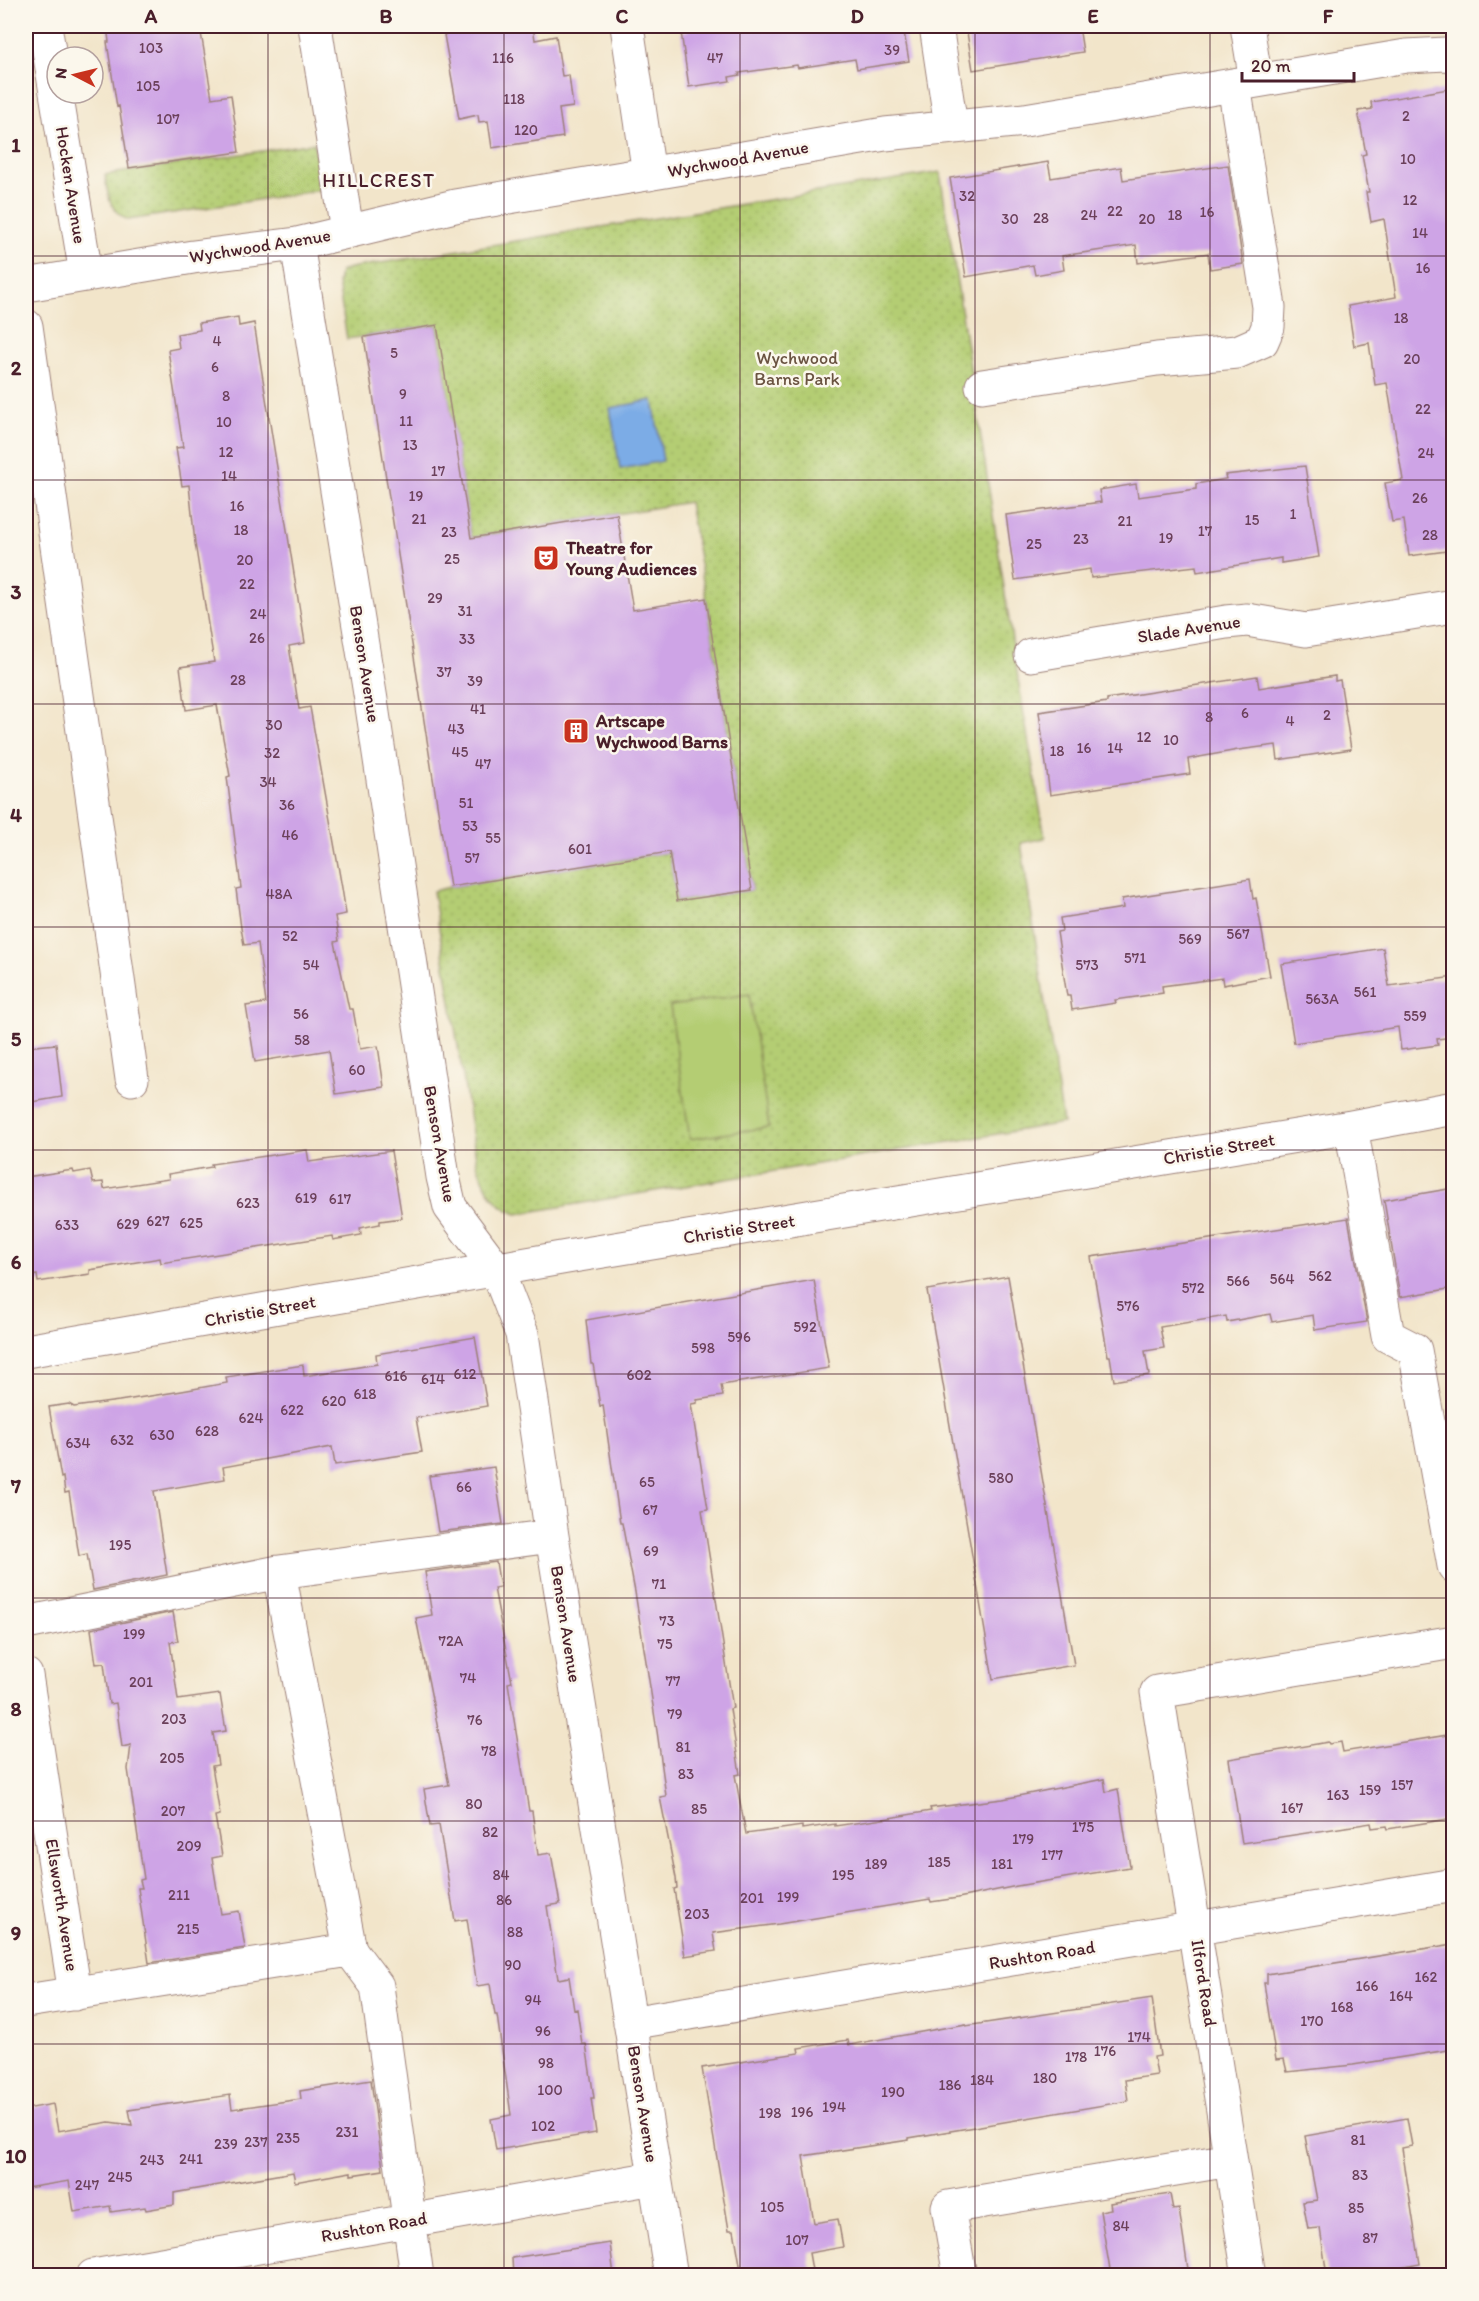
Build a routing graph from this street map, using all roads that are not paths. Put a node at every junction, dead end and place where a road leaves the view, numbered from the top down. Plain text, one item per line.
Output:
1 (45, 26) edge
2 (315, 26) edge
3 (627, 26) edge
4 (936, 26) edge
5 (1247, 26) edge
6 (1454, 56) edge
7 (1245, 83) junction
8 (951, 126) junction
9 (649, 174) junction
10 (346, 231) junction
11 (297, 244) junction
12 (86, 274) junction
13 (26, 285) edge
14 (26, 326) edge
15 (982, 386) dead end
16 (1454, 606) edge
17 (1031, 655) dead end
18 (132, 1078) dead end
19 (1454, 1108) edge
20 (1351, 1127) junction
21 (497, 1270) junction
22 (26, 1351) edge
23 (552, 1536) junction
24 (1454, 1566) edge
25 (279, 1572) junction
26 (26, 1623) edge
27 (1454, 1642) edge
28 (26, 1675) edge
29 (1454, 1885) edge
30 (1195, 1929) junction
31 (350, 1950) junction
32 (75, 1994) junction
33 (26, 2001) edge
34 (630, 2023) junction
35 (1230, 2160) junction
36 (654, 2178) junction
37 (410, 2221) junction
38 (93, 2276) edge
39 (417, 2276) edge
40 (671, 2276) edge
41 (960, 2276) edge
42 (1249, 2276) edge

1 - 12 street, Hocken Avenue
2 - 10 street
3 - 9 street
4 - 8 street
5 - 7 street
6 - 7 street, Wychwood Avenue
7 - 8 street, Wychwood Avenue
7 - 15 street
8 - 9 street, Wychwood Avenue
9 - 10 street, Wychwood Avenue
10 - 11 street, Wychwood Avenue
11 - 12 street, Wychwood Avenue
11 - 21 street, Benson Avenue
12 - 13 street, Wychwood Avenue
14 - 18 street
16 - 17 street, Slade Avenue
19 - 20 street, Christie Street
20 - 21 street, Christie Street
20 - 24 street
21 - 22 street, Christie Street
21 - 23 street, Benson Avenue
23 - 25 street
23 - 34 street, Benson Avenue
25 - 26 street
25 - 31 street
27 - 30 street, Ilford Road
28 - 32 street, Ellsworth Avenue
29 - 30 street, Rushton Road
30 - 34 street, Rushton Road
30 - 35 street, Ilford Road
31 - 32 street
31 - 37 street
32 - 33 street
34 - 36 street, Benson Avenue
35 - 41 street
35 - 42 street, Ilford Road
36 - 37 street, Rushton Road
36 - 40 street, Benson Avenue
37 - 38 street, Rushton Road
37 - 39 street

